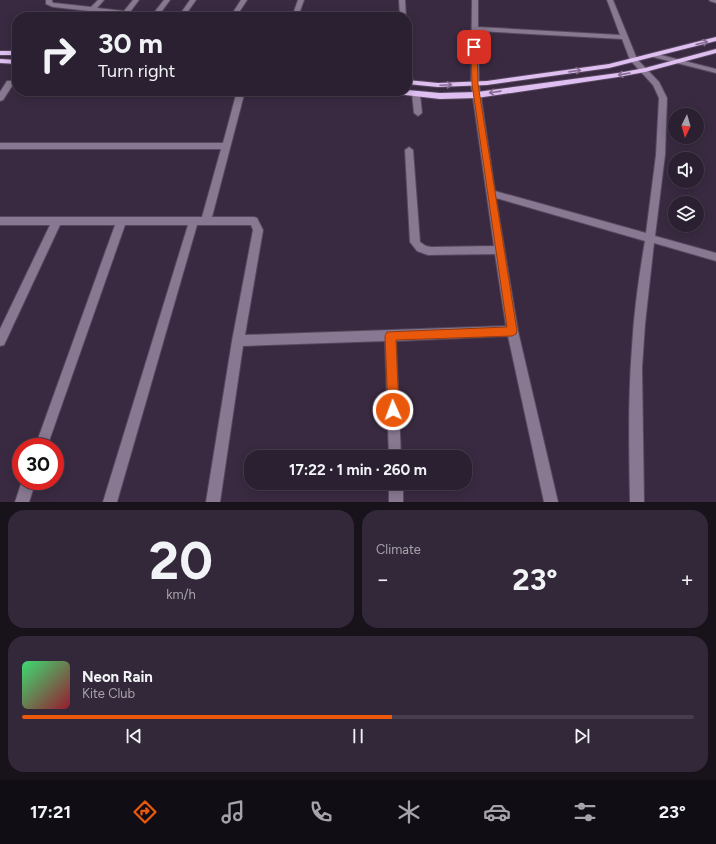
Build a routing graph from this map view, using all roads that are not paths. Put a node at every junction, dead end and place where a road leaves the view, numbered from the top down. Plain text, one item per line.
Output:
1 (49, 0) edge
2 (101, 0) edge
3 (136, 0) edge
4 (167, 0) edge
5 (193, 0) edge
6 (244, 0) edge
7 (301, 0) edge
8 (402, 0) edge
9 (475, 0) edge
10 (610, 0) edge
11 (712, 0) edge
12 (716, 0) edge
13 (93, 9) junction
14 (118, 12) edge
15 (127, 12) edge
16 (161, 12) edge
17 (185, 12) edge
18 (237, 12) edge
19 (297, 12) edge
20 (403, 12) edge
21 (474, 29) junction
22 (624, 37) junction
23 (716, 40) edge
24 (716, 51) edge
25 (0, 53) edge
26 (12, 54) edge
27 (656, 55) junction
28 (634, 60) junction
29 (0, 61) edge
30 (678, 61) junction
31 (12, 62) edge
32 (645, 70) junction
33 (716, 70) edge
34 (412, 82) edge
35 (10, 83) dead end
36 (475, 84) junction
37 (412, 94) edge
38 (416, 94) junction
39 (477, 95) junction
40 (240, 96) edge
41 (0, 98) edge
42 (418, 114) dead end
43 (0, 146) edge
44 (226, 146) junction
45 (409, 150) dead end
46 (491, 193) junction
47 (122, 220) junction
48 (200, 220) junction
49 (0, 221) edge
50 (57, 221) junction
51 (651, 239) junction
52 (500, 250) junction
53 (716, 257) edge
54 (512, 331) junction
55 (390, 336) junction
56 (0, 341) edge
57 (238, 341) junction
58 (45, 438) edge
59 (395, 450) edge
60 (26, 490) edge
61 (396, 490) edge
62 (22, 502) edge
63 (110, 502) edge
64 (213, 502) edge
65 (396, 502) edge
66 (551, 502) edge
67 (637, 502) edge

1 - 13 street
2 - 13 street
3 - 15 street
4 - 16 street
5 - 17 street
6 - 18 street
7 - 19 street
8 - 20 street
9 - 21 street
10 - 22 street
11 - 12 street
13 - 14 street
21 - 22 street
21 - 36 street
22 - 28 street
27 -> 23 main road
24 - 30 main road
25 - 26 main road
27 - 28 main road
27 - 30 street
28 - 32 street
36 -> 28 main road
29 - 31 main road
30 - 32 main road
30 - 33 street
32 -> 39 main road
32 - 51 street
34 -> 36 main road
35 - 41 street
36 - 39 street
37 - 38 main road
38 - 39 main road
38 - 42 street
39 - 46 street
40 - 44 street
43 - 44 street
44 - 48 street
45 - 52 street
46 - 51 street
46 - 52 street
47 - 48 street
47 - 50 street
47 - 58 street
48 - 57 street
48 - 63 street
49 - 50 street
50 - 56 street
51 - 53 street
51 - 67 street
52 - 54 street
54 - 55 street
54 - 66 street
55 - 57 street
55 - 59 street
57 - 64 street
60 - 62 street
61 - 65 street

